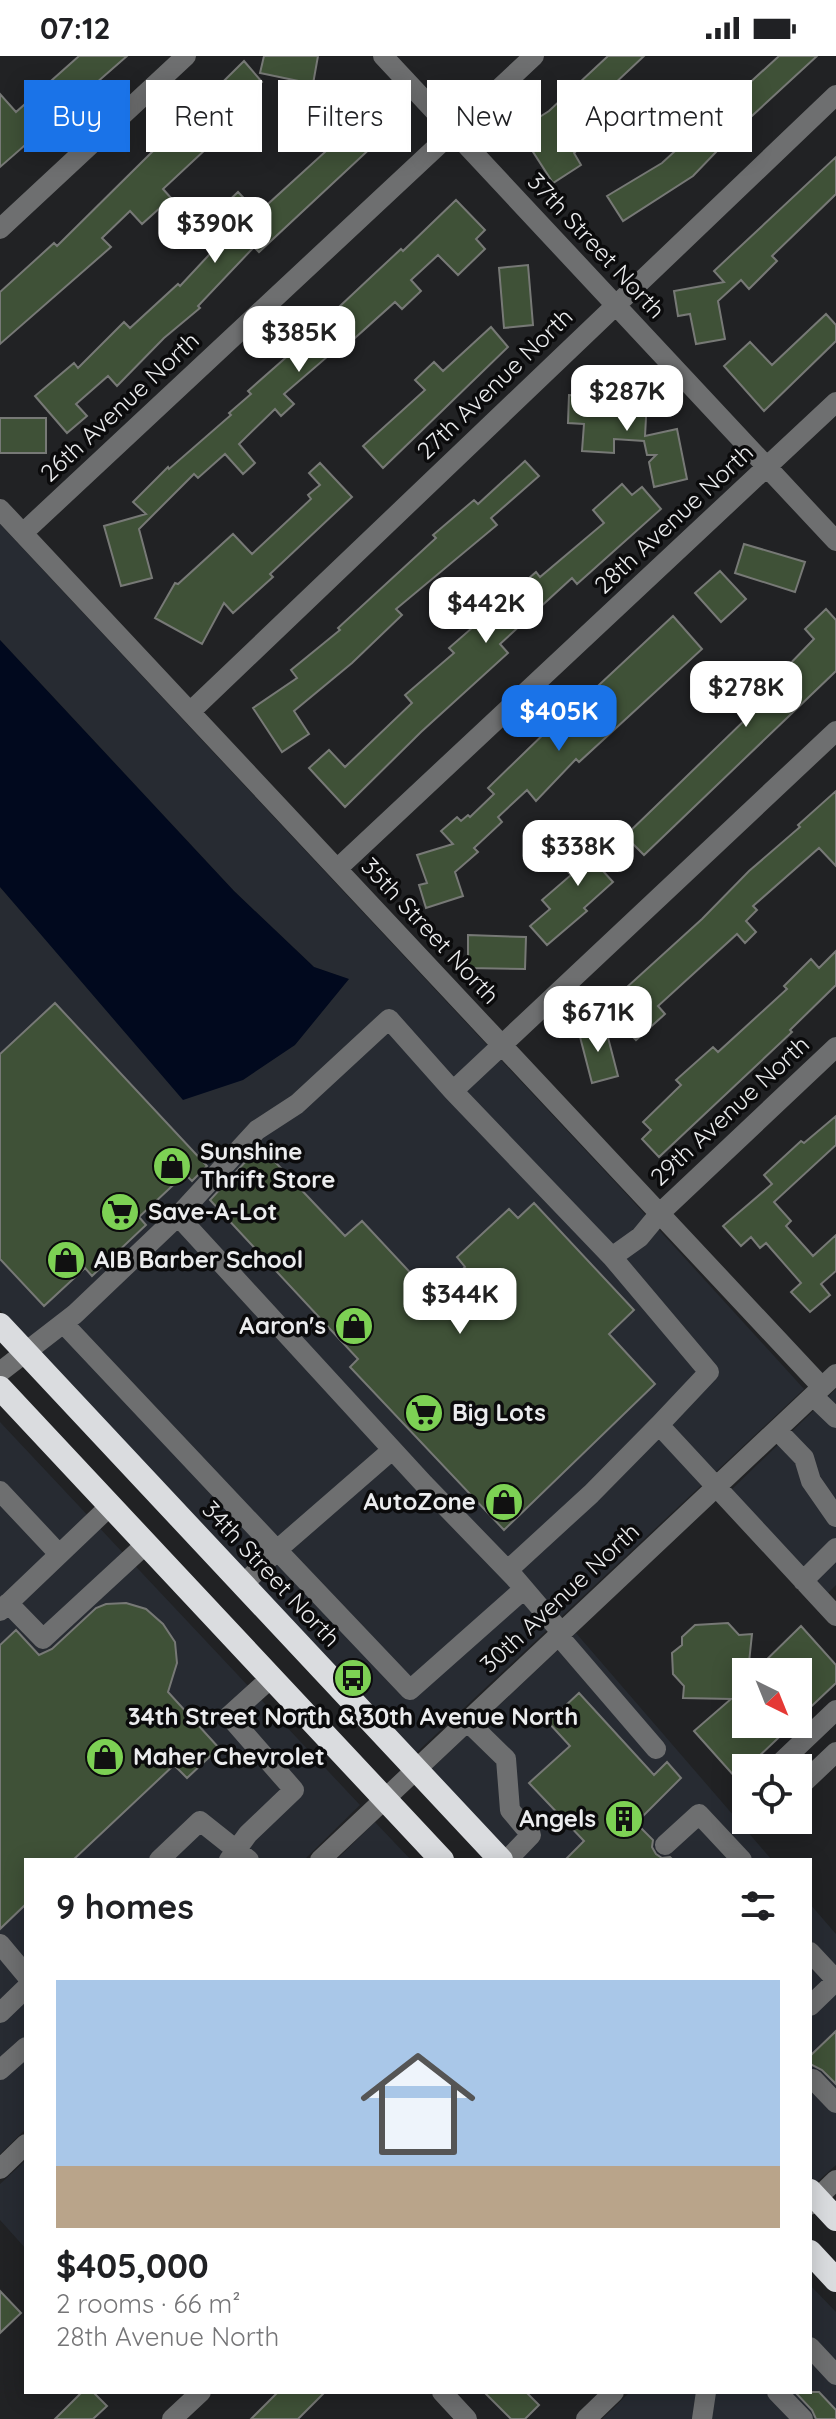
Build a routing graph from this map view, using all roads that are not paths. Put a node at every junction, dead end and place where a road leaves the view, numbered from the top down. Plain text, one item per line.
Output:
1 (186, 56) edge
2 (383, 56) edge
3 (534, 56) edge
4 (508, 80) edge
5 (836, 95) edge
6 (427, 102) edge
7 (431, 152) edge
8 (473, 152) edge
9 (0, 229) edge
10 (615, 305) junction
11 (836, 402) edge
12 (768, 467) junction
13 (0, 509) edge
14 (23, 533) junction
15 (836, 541) edge
16 (190, 712) junction
17 (836, 731) edge
18 (337, 869) junction
19 (502, 1046) junction
20 (836, 1047) edge
21 (453, 1091) junction
22 (659, 1214) junction
23 (178, 1216) junction
24 (612, 1257) junction
25 (63, 1323) junction
26 (0, 1325) edge
27 (25, 1352) junction
28 (0, 1372) edge
29 (823, 1386) edge
30 (0, 1388) edge
31 (836, 1418) edge
32 (659, 1425) junction
33 (777, 1430) junction
34 (392, 1450) junction
35 (716, 1489) junction
36 (0, 1491) edge
37 (110, 1506) junction
38 (836, 1517) edge
39 (146, 1544) junction
40 (836, 1548) edge
41 (277, 1550) junction
42 (59, 1554) junction
43 (508, 1570) junction
44 (803, 1581) junction
45 (243, 1585) junction
46 (524, 1589) junction
47 (4, 1607) edge
48 (836, 1616) edge
49 (560, 1633) junction
50 (271, 1678) junction
51 (836, 1710) edge
52 (467, 1721) junction
53 (656, 1749) dead end
54 (836, 1752) edge
55 (790, 1754) edge
56 (415, 1769) junction
57 (812, 1775) edge
58 (384, 1798) junction
59 (665, 1845) dead end
60 (238, 1856) edge
61 (332, 1856) edge
62 (161, 1858) edge
63 (440, 1858) edge
64 (502, 1858) edge
65 (506, 1858) edge
66 (740, 1858) edge
67 (0, 1944) edge
68 (812, 1954) edge
69 (24, 1973) edge
70 (836, 1980) edge
71 (24, 1990) edge
72 (812, 2004) edge
73 (0, 2013) edge
74 (24, 2049) edge
75 (0, 2070) edge
76 (812, 2080) edge
77 (836, 2103) edge
78 (24, 2146) edge
79 (0, 2169) edge
80 (836, 2180) edge
81 (812, 2198) edge
82 (836, 2219) edge
83 (812, 2254) edge
84 (836, 2280) edge
85 (812, 2349) edge
86 (836, 2375) edge
87 (199, 2394) edge
88 (444, 2394) edge
89 (612, 2394) edge
90 (706, 2394) edge
91 (779, 2394) edge
92 (172, 2419) edge
93 (467, 2419) edge
94 (586, 2419) edge
95 (702, 2419) edge
96 (803, 2419) edge

1 - 9 street
2 - 6 street, 37th Street North
3 - 4 street, 26th Avenue North
5 - 10 street, 27th Avenue North
7 - 14 street, 26th Avenue North
8 - 10 street, 37th Street North
10 - 12 street, 37th Street North
10 - 16 street, 27th Avenue North
11 - 12 street, 28th Avenue North
12 - 15 street, 37th Street North
12 - 18 street, 28th Avenue North
13 - 14 street, 35th Street North
14 - 16 street, 35th Street North
16 - 18 street, 35th Street North
17 - 19 street
18 - 19 street, 35th Street North
19 - 21 street
19 - 22 street, 35th Street North
20 - 22 street, 29th Avenue North
21 - 23 street
21 - 24 street
22 - 24 street, 29th Avenue North
22 - 29 street, 35th Street North
23 - 25 street
23 - 34 street
24 - 32 street
25 - 27 street
25 - 41 street
26 - 27 highway, 34th Street North
27 - 28 street
27 - 45 highway, 34th Street North
29 - 31 street, 35th Street North
29 - 33 street, 30th Avenue North
30 - 37 highway
32 - 35 street
32 - 43 street
33 - 35 street, 30th Avenue North
33 - 38 street
34 - 41 street
34 - 43 street
35 - 44 street
35 - 49 street, 30th Avenue North
36 - 42 street
37 - 39 highway
37 - 42 street
39 - 47 street
39 - 50 highway
40 - 44 street
41 - 45 street
41 - 46 street
42 - 47 street
43 - 46 street
44 - 48 street
45 - 56 highway, 34th Street North
46 - 49 street
49 - 52 street, 30th Avenue North
49 - 53 street
50 - 58 highway
50 - 60 street
51 - 55 street
52 - 56 street, 30th Avenue North
52 - 65 street
54 - 57 street
56 - 58 street, 30th Avenue North
56 - 64 highway, 34th Street North
58 - 61 street, 30th Avenue North
58 - 63 highway
59 - 66 street
60 - 62 street
67 - 69 street
68 - 70 street
70 - 72 street
71 - 73 street
74 - 75 street
76 - 77 street
78 - 79 street
80 - 81 street
81 - 82 highway
83 - 84 highway
85 - 86 street
87 - 92 street
88 - 93 street
89 - 94 street
90 - 95 street
91 - 96 street

